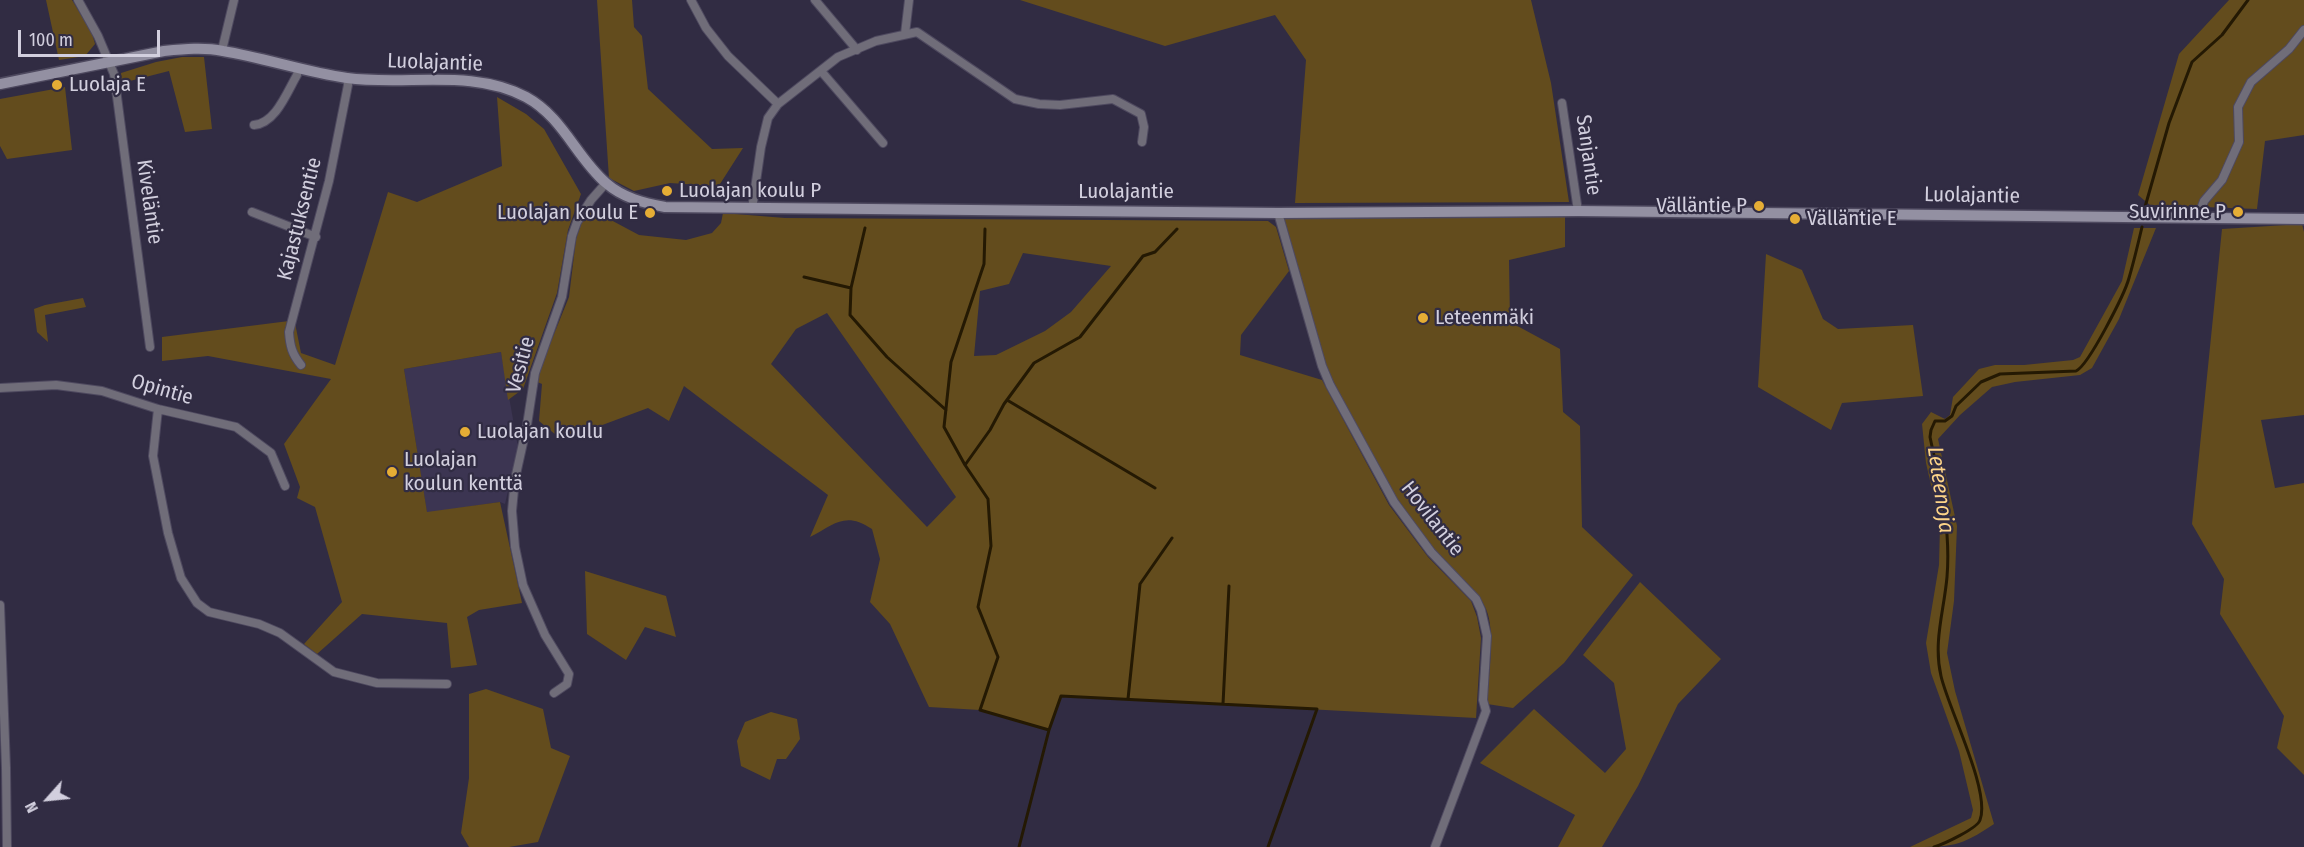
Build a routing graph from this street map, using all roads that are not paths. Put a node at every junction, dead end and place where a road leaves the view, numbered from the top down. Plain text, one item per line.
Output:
1 (78, 0) edge
2 (234, 0) edge
3 (691, 0) edge
4 (814, 0) edge
5 (909, 0) edge
6 (2304, 30) edge
7 (905, 34) junction
8 (222, 50) junction
9 (857, 50) junction
10 (109, 63) junction
11 (298, 68) junction
12 (821, 71) junction
13 (347, 78) junction
14 (0, 84) edge
15 (1562, 103) dead end
16 (778, 104) junction
17 (254, 125) dead end
18 (1142, 142) dead end
19 (883, 143) dead end
20 (606, 183) junction
21 (752, 209) junction
22 (1578, 211) junction
23 (252, 212) dead end
24 (1278, 213) junction
25 (2198, 218) junction
26 (2304, 219) edge
27 (316, 237) junction
28 (150, 347) dead end
29 (301, 364) dead end
30 (0, 388) edge
31 (158, 410) junction
32 (285, 486) dead end
33 (0, 605) edge
34 (447, 684) dead end
35 (554, 693) dead end
36 (3, 784) edge
37 (7, 847) edge
38 (1435, 847) edge

1 - 10 street, Kiveläntie
2 - 8 street
3 - 16 street
4 - 9 street
5 - 7 street
6 - 25 street
7 - 9 street
7 - 18 street
8 - 10 main road, Luolajantie
8 - 11 main road, Luolajantie
9 - 12 street
10 - 14 main road, Luolajantie
10 - 28 street, Kiveläntie
11 - 13 main road, Luolajantie
11 - 17 street
12 - 16 street
12 - 19 street
13 - 20 main road, Luolajantie
13 - 27 street, Kajastuksentie
15 - 22 street, Sanjantie
16 - 21 street
20 - 21 main road, Luolajantie
20 - 35 street, Vesitie
21 - 24 main road, Luolajantie
22 - 24 main road, Luolajantie
22 - 25 main road, Luolajantie
23 - 27 street
24 - 38 street, Hovilantie
25 - 26 main road, Luolajantie
27 - 29 street, Kajastuksentie
30 - 31 street, Opintie
31 - 32 street, Opintie
31 - 34 street
33 - 36 street
36 - 37 street

